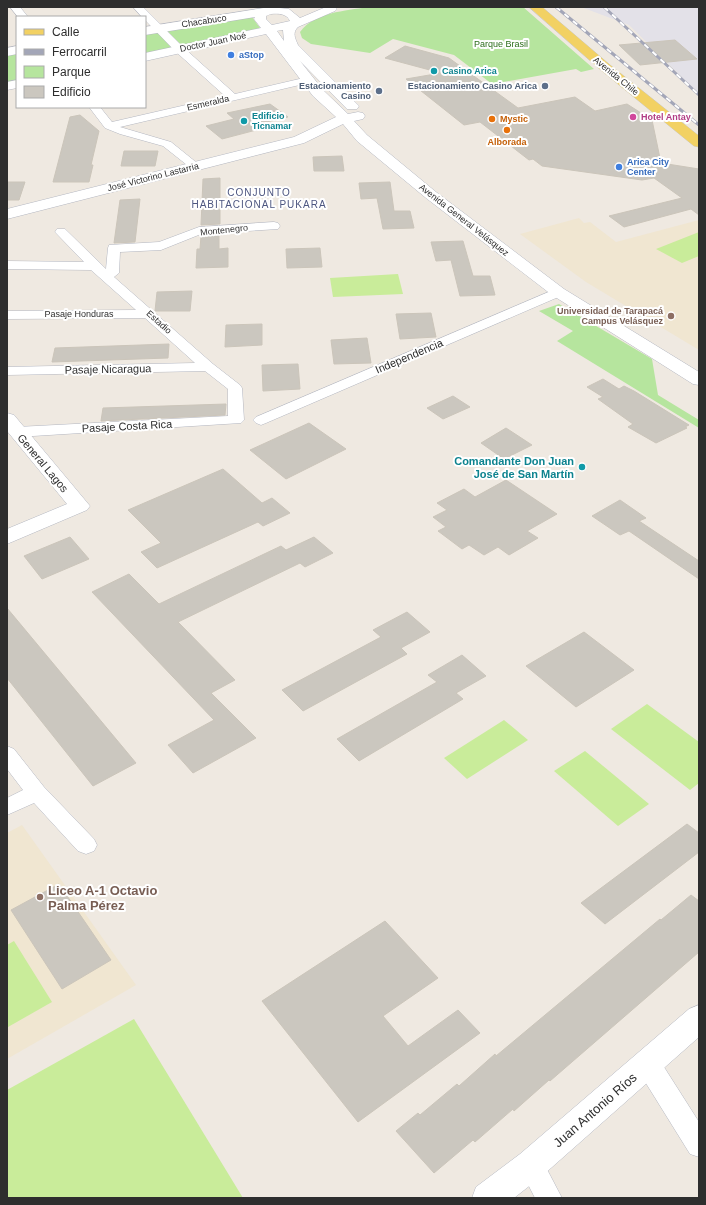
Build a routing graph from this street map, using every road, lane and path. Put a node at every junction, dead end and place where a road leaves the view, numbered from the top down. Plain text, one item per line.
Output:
1 (15, 7) edge
2 (138, 7) edge
3 (535, 7) edge
4 (548, 7) edge
5 (336, 8) edge
6 (286, 11) junction
7 (22, 16) edge
8 (263, 19) edge
9 (295, 23) junction
10 (158, 28) junction
11 (146, 30) edge
12 (179, 49) junction
13 (146, 57) edge
14 (630, 75) junction
15 (617, 77) junction
16 (308, 80) junction
17 (233, 97) junction
18 (95, 108) edge
19 (345, 118) junction
20 (109, 126) junction
21 (365, 126) junction
22 (699, 131) edge
23 (385, 138) dead end
24 (299, 140) junction
25 (699, 143) edge
26 (196, 167) junction
27 (7, 214) edge
28 (274, 226) dead end
29 (61, 232) dead end
30 (7, 265) edge
31 (99, 269) junction
32 (558, 292) junction
33 (150, 314) junction
34 (7, 315) edge
35 (659, 338) dead end
36 (208, 367) junction
37 (7, 371) edge
38 (699, 380) edge
39 (236, 420) joint
40 (260, 420) dead end
41 (12, 426) edge
42 (7, 537) edge
43 (7, 754) edge
44 (37, 793) junction
45 (7, 807) edge
46 (86, 845) dead end
47 (699, 1018) edge
48 (648, 1064) junction
49 (699, 1145) edge
50 (531, 1165) junction
51 (488, 1198) edge
52 (548, 1198) edge

1 - 7 street
2 - 10 street
3 - 15 main road, Avenida Chile
4 - 14 main road, Avenida Chile
5 - 6 main road
5 - 9 main road
6 - 8 main road
6 - 9 main road
8 - 9 main road
8 - 10 main road, Chacabuco
8 - 12 main road, Doctor Juan Noé
8 - 16 main road, Avenida General Velásquez
9 - 21 main road, Avenida General Velásquez
10 - 11 main road, Chacabuco
10 - 12 street
12 - 13 main road, Doctor Juan Noé
12 - 17 street
14 - 15 main road
14 - 22 main road, Avenida Chile
15 - 25 main road, Avenida Chile
16 - 17 street, Esmeralda
16 - 19 main road, Avenida General Velásquez
17 - 20 street, Esmeralda
18 - 20 street
19 - 21 main road, José Victorino Lastarria
19 - 21 main road, Avenida General Velásquez
19 - 24 main road, José Victorino Lastarria
20 - 26 street
21 - 24 main road, José Victorino Lastarria
21 - 32 main road, Avenida General Velásquez
23 - 35 main road, Avenida General Velásquez
24 - 26 main road, José Victorino Lastarria
26 - 27 main road, José Victorino Lastarria
28 - 31 street, Montenegro
29 - 31 street, Estadio
30 - 31 street
31 - 33 street, Estadio
32 - 38 main road, Avenida General Velásquez
32 - 40 street, Independencia
33 - 34 street, Pasaje Honduras
33 - 36 street, Estadio
36 - 37 street, Pasaje Nicaragua
36 - 39 street, Estadio
39 - 41 street, Pasaje Costa Rica
41 - 42 main road, General Lagos
43 - 44 street
44 - 45 street
44 - 46 street
47 - 48 main road, Juan Antonio Ríos
48 - 49 street
48 - 50 main road, Juan Antonio Ríos
50 - 51 main road, Juan Antonio Ríos
50 - 52 street

